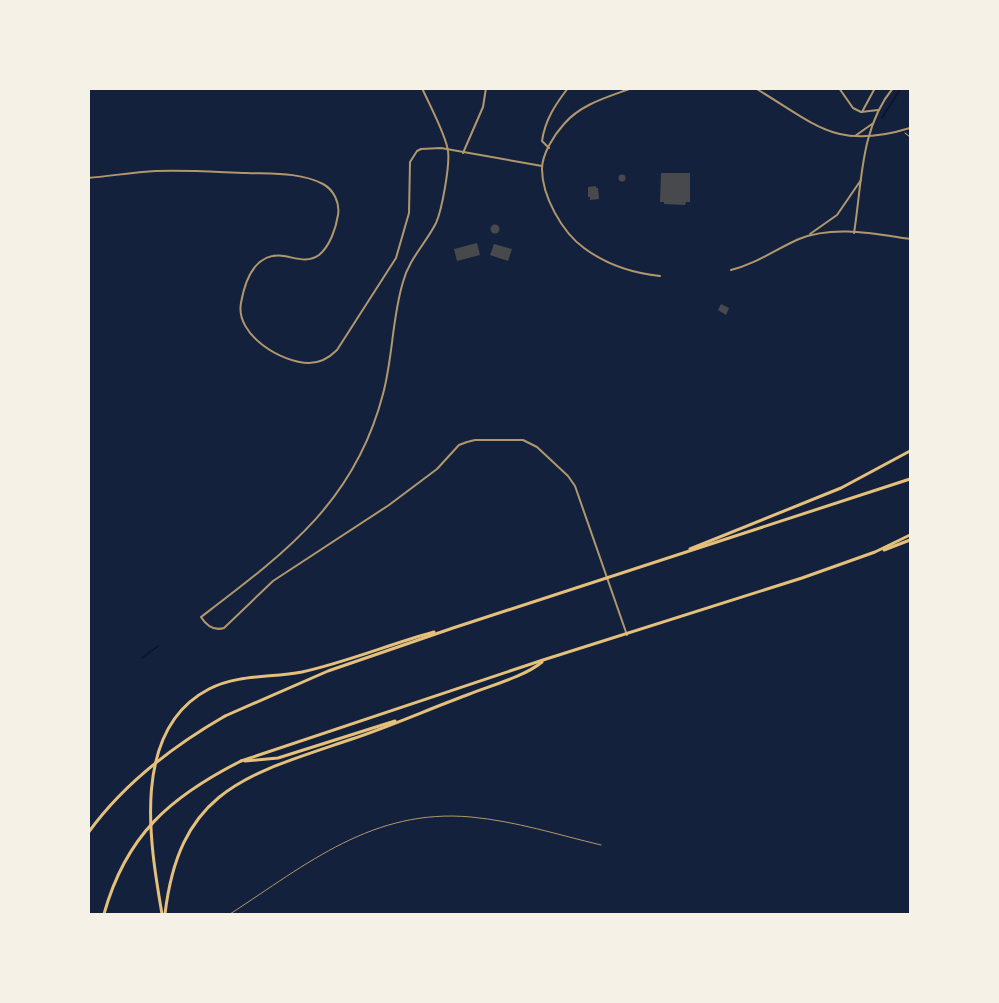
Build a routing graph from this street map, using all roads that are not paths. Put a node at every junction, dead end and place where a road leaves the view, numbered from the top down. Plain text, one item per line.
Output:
1 (422, 88) edge
2 (486, 88) edge
3 (568, 88) edge
4 (632, 88) edge
5 (755, 88) edge
6 (839, 88) edge
7 (875, 88) edge
8 (893, 88) edge
9 (878, 110) junction
10 (861, 112) junction
11 (872, 124) junction
12 (910, 128) edge
13 (854, 136) junction
14 (868, 137) junction
15 (549, 148) junction
16 (448, 149) junction
17 (463, 153) junction
18 (542, 166) junction
19 (863, 174) junction
20 (88, 178) edge
21 (854, 233) junction
22 (806, 237) junction
23 (910, 239) edge
24 (731, 270) dead end
25 (660, 276) dead end
26 (910, 451) edge
27 (910, 478) edge
28 (910, 535) edge
29 (910, 540) edge
30 (875, 552) junction
31 (666, 558) junction
32 (607, 578) junction
33 (453, 627) junction
34 (627, 635) junction
35 (543, 660) junction
36 (408, 717) junction
37 (241, 761) junction
38 (88, 833) edge
39 (601, 845) dead end
40 (104, 915) edge
41 (164, 915) edge
42 (230, 915) edge

1 - 16 street
2 - 17 street
3 - 15 street
4 - 15 street
5 - 13 street
6 - 10 street
7 - 10 street
8 - 9 street
9 - 10 street
9 - 11 street
11 - 13 street
11 - 14 street
12 - 14 street
13 - 14 street
14 - 19 street
15 - 18 street
16 - 17 street
16 - 20 street
16 - 32 street
17 - 18 street
18 - 25 street
19 - 21 street
19 - 22 street
21 - 22 street
21 - 23 street
22 - 24 street
26 - 31 main road
27 - 31 main road
28 - 30 main road
29 - 30 main road
30 - 34 main road
31 - 32 main road
32 - 33 main road
32 - 34 street
33 - 38 main road
33 - 41 main road
34 - 35 main road
35 - 36 main road
35 - 37 main road
36 - 37 main road
36 - 41 main road
37 - 40 main road
39 - 42 lane

